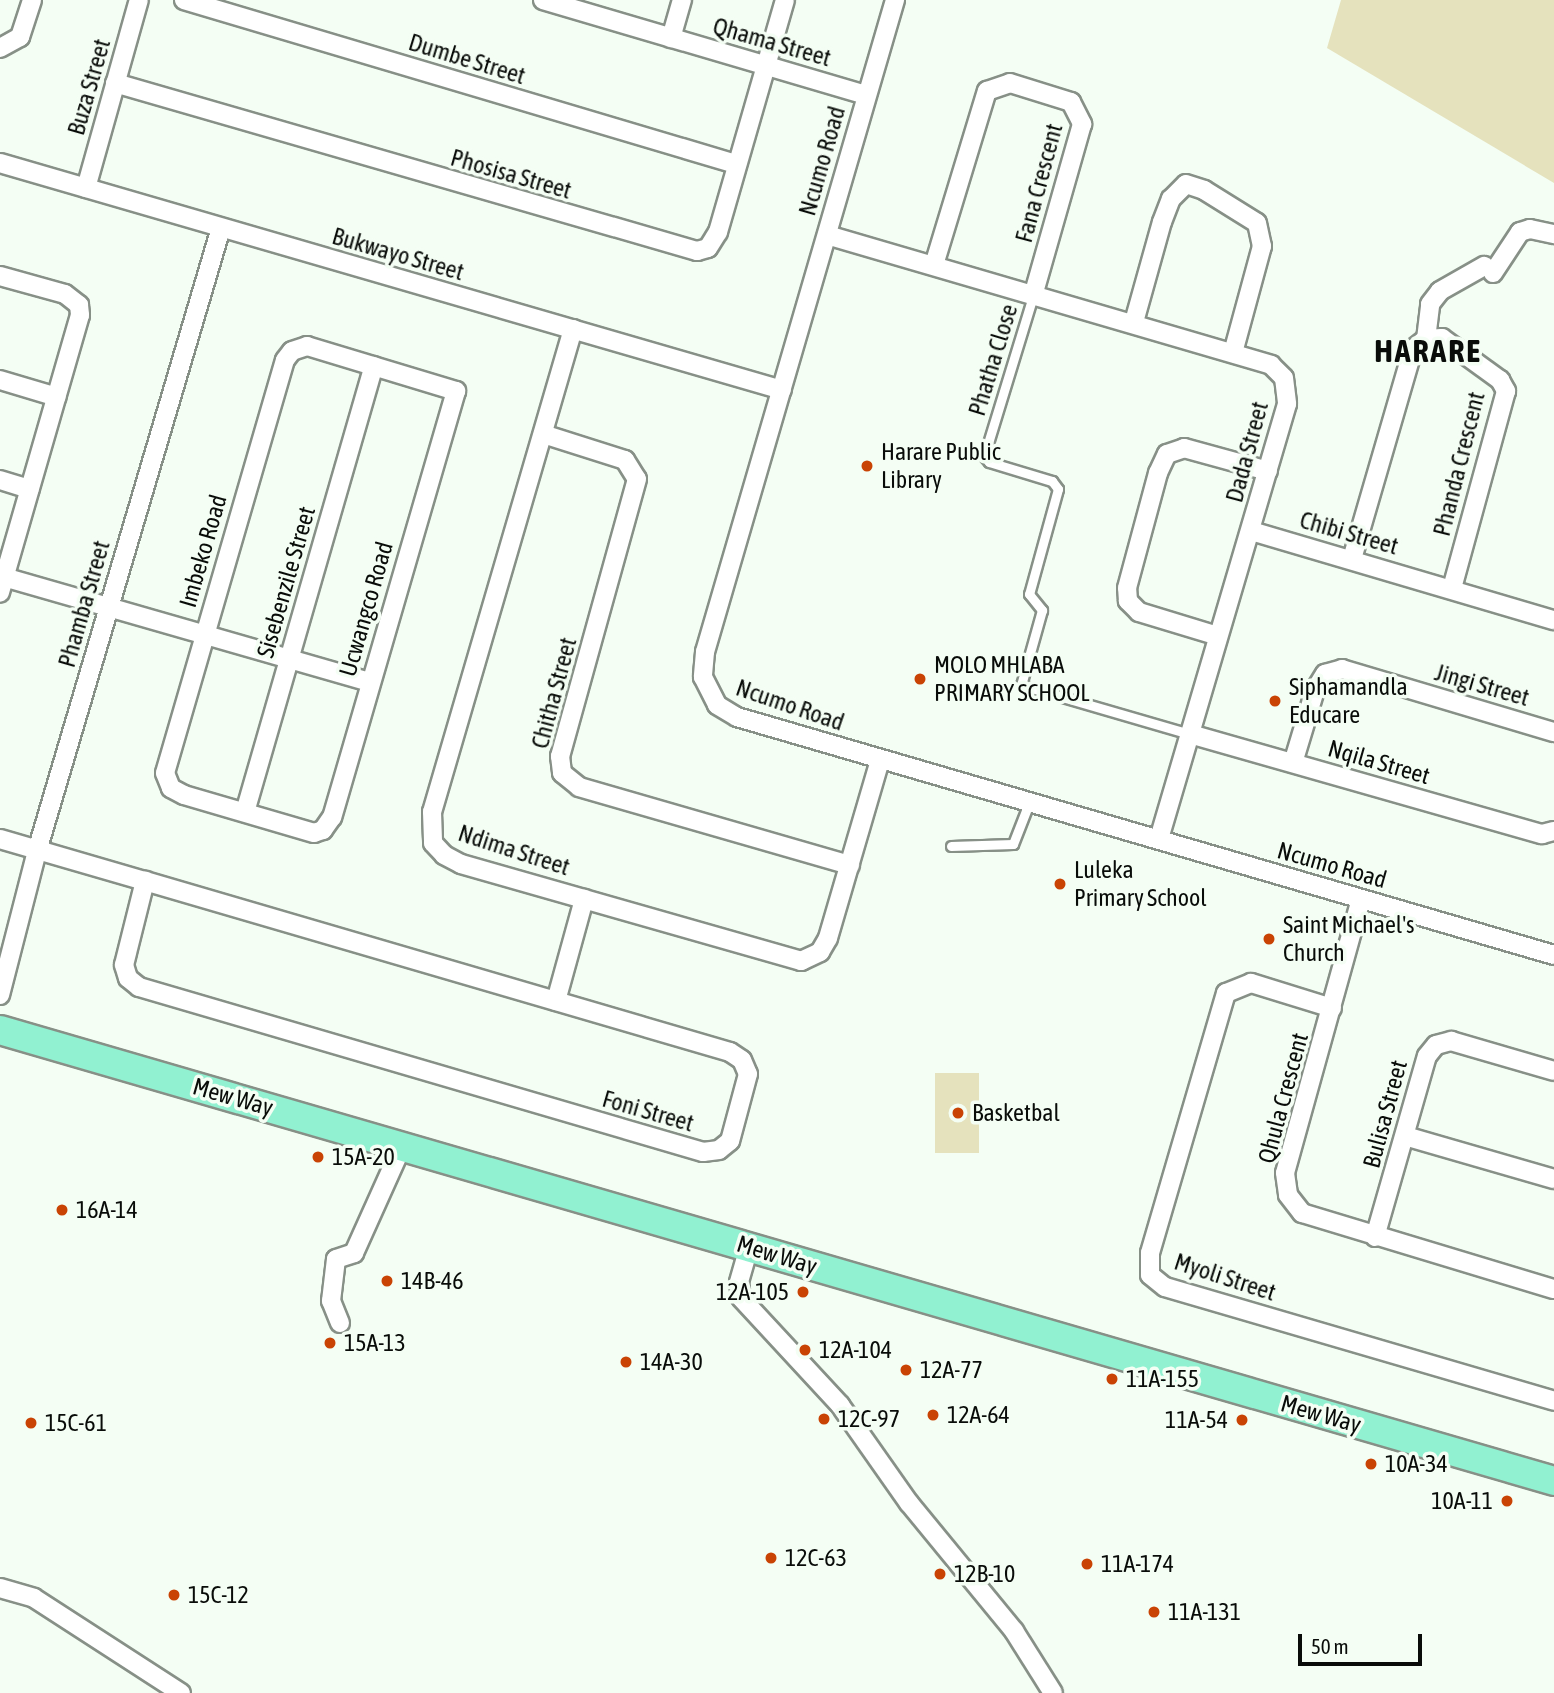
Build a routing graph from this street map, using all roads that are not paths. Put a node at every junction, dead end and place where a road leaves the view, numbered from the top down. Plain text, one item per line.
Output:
1 (32, 0) edge
2 (139, 0) edge
3 (184, 0) edge
4 (543, 0) edge
5 (682, 0) edge
6 (785, 0) edge
7 (895, 0) edge
8 (573, 4) edge
9 (671, 38) junction
10 (0, 48) edge
11 (766, 66) junction
12 (115, 83) junction
13 (866, 95) junction
14 (0, 163) edge
15 (736, 164) junction
16 (86, 188) junction
17 (221, 228) junction
18 (1554, 234) edge
19 (827, 235) junction
20 (934, 265) junction
21 (0, 276) edge
22 (1033, 296) junction
23 (1134, 322) junction
24 (573, 329) junction
25 (1426, 339) junction
26 (1233, 353) junction
27 (374, 366) junction
28 (0, 380) edge
29 (782, 390) junction
30 (456, 391) joint
31 (57, 397) junction
32 (543, 434) junction
33 (1268, 471) junction
34 (0, 480) edge
35 (30, 489) junction
36 (1251, 531) junction
37 (1352, 559) junction
38 (2, 582) edge
39 (1452, 589) junction
40 (109, 607) junction
41 (1553, 616) edge
42 (205, 636) junction
43 (1218, 636) junction
44 (289, 660) junction
45 (370, 682) junction
46 (1554, 732) edge
47 (1190, 734) junction
48 (880, 760) junction
49 (1293, 763) junction
50 (1029, 803) junction
51 (245, 812) junction
52 (1554, 831) edge
53 (314, 833) joint
54 (0, 839) edge
55 (1159, 839) junction
56 (951, 846) dead end
57 (37, 850) junction
58 (850, 865) junction
59 (145, 881) junction
60 (584, 899) junction
61 (1361, 899) junction
62 (1554, 955) edge
63 (0, 995) edge
64 (556, 1001) junction
65 (1332, 1008) junction
66 (0, 1030) edge
67 (1554, 1071) edge
68 (1405, 1136) junction
69 (402, 1146) junction
70 (1554, 1180) edge
71 (1375, 1237) junction
72 (749, 1247) junction
73 (1554, 1289) edge
74 (340, 1323) dead end
75 (1554, 1401) edge
76 (1554, 1481) edge
77 (0, 1588) edge
78 (181, 1693) edge
79 (1053, 1693) edge

1 - 10 street
2 - 12 street, Buza Street
3 - 15 street, Dumbe Street
4 - 8 street, Qhama Street
5 - 9 street
6 - 11 street, Phosisa Street
7 - 13 street, Ncumo Road
8 - 9 street, Qhama Street
9 - 11 street, Qhama Street
11 - 13 street, Qhama Street
11 - 15 street, Phosisa Street
12 - 15 street, Phosisa Street
12 - 16 street, Buza Street
13 - 19 street, Ncumo Road
14 - 16 street, Bukwayo Street
16 - 17 street, Bukwayo Street
17 - 24 street, Bukwayo Street
17 - 40 street, Phamba Street
18 - 25 street
19 - 20 street, Dada Street
19 - 29 street, Ncumo Road
20 - 22 street, Dada Street
20 - 22 street, Fana Crescent
21 - 31 street
22 - 23 street, Dada Street
22 - 47 lane, Phatha Close
23 - 26 street, Dada Street
23 - 26 street
24 - 29 street, Bukwayo Street
24 - 32 street, Ndima Street
25 - 37 street
25 - 39 street, Phanda Crescent
26 - 33 street, Dada Street
27 - 30 street, Imbeko Road
27 - 42 street, Imbeko Road
27 - 44 street, Sisebenzile Street
28 - 31 street
29 - 48 street, Ncumo Road
30 - 45 street, Ucwangco Road
31 - 35 street
32 - 58 street, Chitha Street
32 - 60 street, Ndima Street
33 - 36 street, Dada Street
33 - 43 street
34 - 35 street
35 - 38 street
36 - 37 street, Chibi Street
36 - 43 street, Dada Street
37 - 39 street, Chibi Street
38 - 40 street
39 - 41 street, Chibi Street
40 - 42 street
40 - 57 street, Phamba Street
42 - 44 street
42 - 51 street, Imbeko Road
43 - 47 street, Dada Street
44 - 45 street
44 - 51 street, Sisebenzile Street
45 - 53 street, Ucwangco Road
46 - 49 street, Jingi Street
47 - 49 street, Nqila Street
47 - 55 street, Dada Street
48 - 50 street, Ncumo Road
48 - 58 street, Ndima Street
49 - 52 street, Nqila Street
50 - 55 street, Ncumo Road
50 - 56 lane
51 - 53 street, Imbeko Road
54 - 57 street, Foni Street
55 - 61 street, Ncumo Road
57 - 59 street, Foni Street
57 - 63 street, Phamba Street
58 - 60 street, Ndima Street
59 - 64 street, Foni Street
59 - 64 street, Foni Street
60 - 64 street
61 - 62 street, Ncumo Road
61 - 65 street, Qhula Crescent
65 - 71 street, Qhula Crescent
65 - 75 street, Myoli Street
66 - 69 main road, Mew Way
67 - 68 street, Bulisa Street
68 - 70 street
68 - 71 street, Bulisa Street
69 - 72 main road, Mew Way
69 - 74 street
71 - 73 street, Qhula Crescent
72 - 76 main road, Mew Way
72 - 79 street
77 - 78 street

